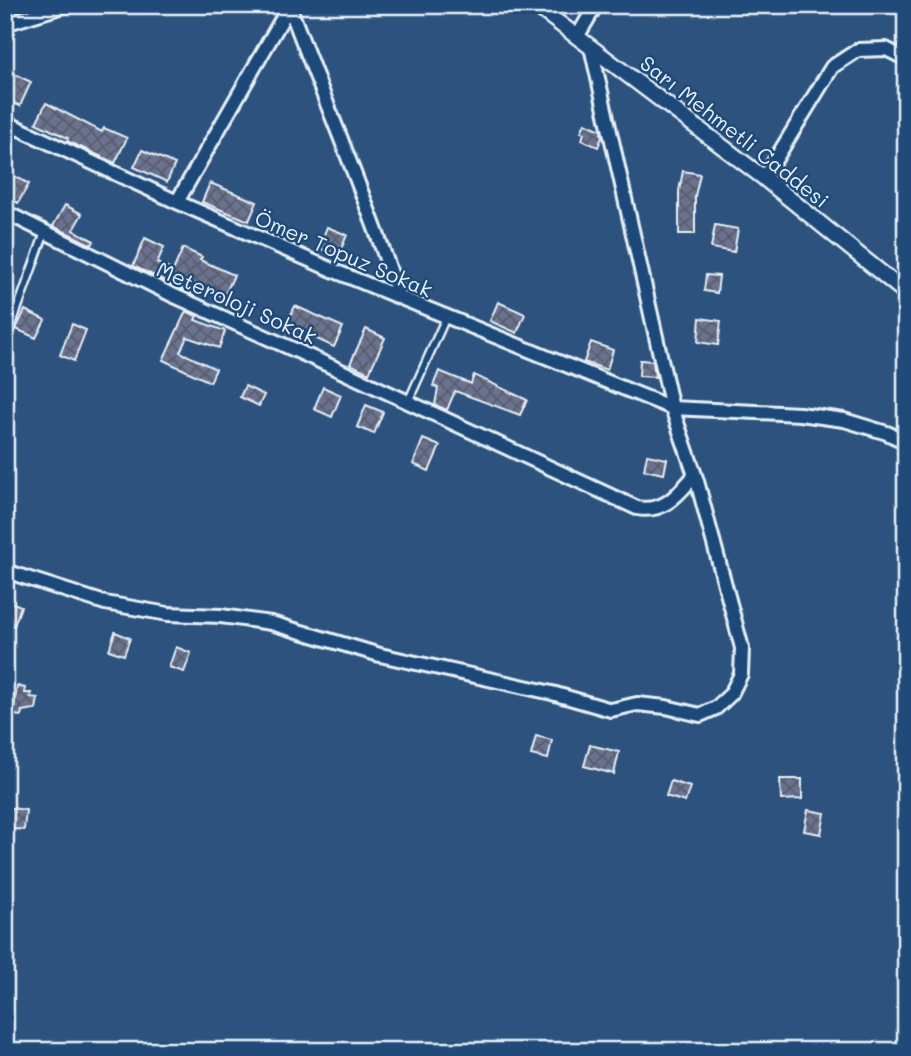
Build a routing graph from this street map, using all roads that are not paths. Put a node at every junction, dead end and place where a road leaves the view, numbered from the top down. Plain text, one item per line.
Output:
1 (67, 5) edge
2 (535, 5) edge
3 (596, 5) edge
4 (289, 6) edge
5 (5, 24) edge
6 (577, 37) junction
7 (591, 47) junction
8 (906, 59) edge
9 (5, 122) edge
10 (764, 178) junction
11 (177, 202) junction
12 (5, 212) edge
13 (45, 232) junction
14 (906, 293) edge
15 (399, 297) junction
16 (446, 317) junction
17 (7, 338) edge
18 (408, 402) junction
19 (673, 408) junction
20 (906, 442) edge
21 (695, 475) junction
22 (5, 571) edge

1 - 5 street
2 - 6 street, Sarı Mehmetli Caddesi
3 - 6 street
4 - 11 street
4 - 15 street
6 - 7 street, Sarı Mehmetli Caddesi
7 - 10 street, Sarı Mehmetli Caddesi
7 - 19 street
8 - 10 street
9 - 11 street, Ömer Topuz Sokak
10 - 14 street, Sarı Mehmetli Caddesi
11 - 15 street, Ömer Topuz Sokak
12 - 13 street, Meteroloji Sokak
13 - 17 lane
13 - 18 street, Meteroloji Sokak
15 - 16 street, Ömer Topuz Sokak
16 - 18 lane
16 - 19 street, Ömer Topuz Sokak
18 - 21 street, Meteroloji Sokak
19 - 20 street, Ömer Topuz Sokak
19 - 21 street
21 - 22 street

